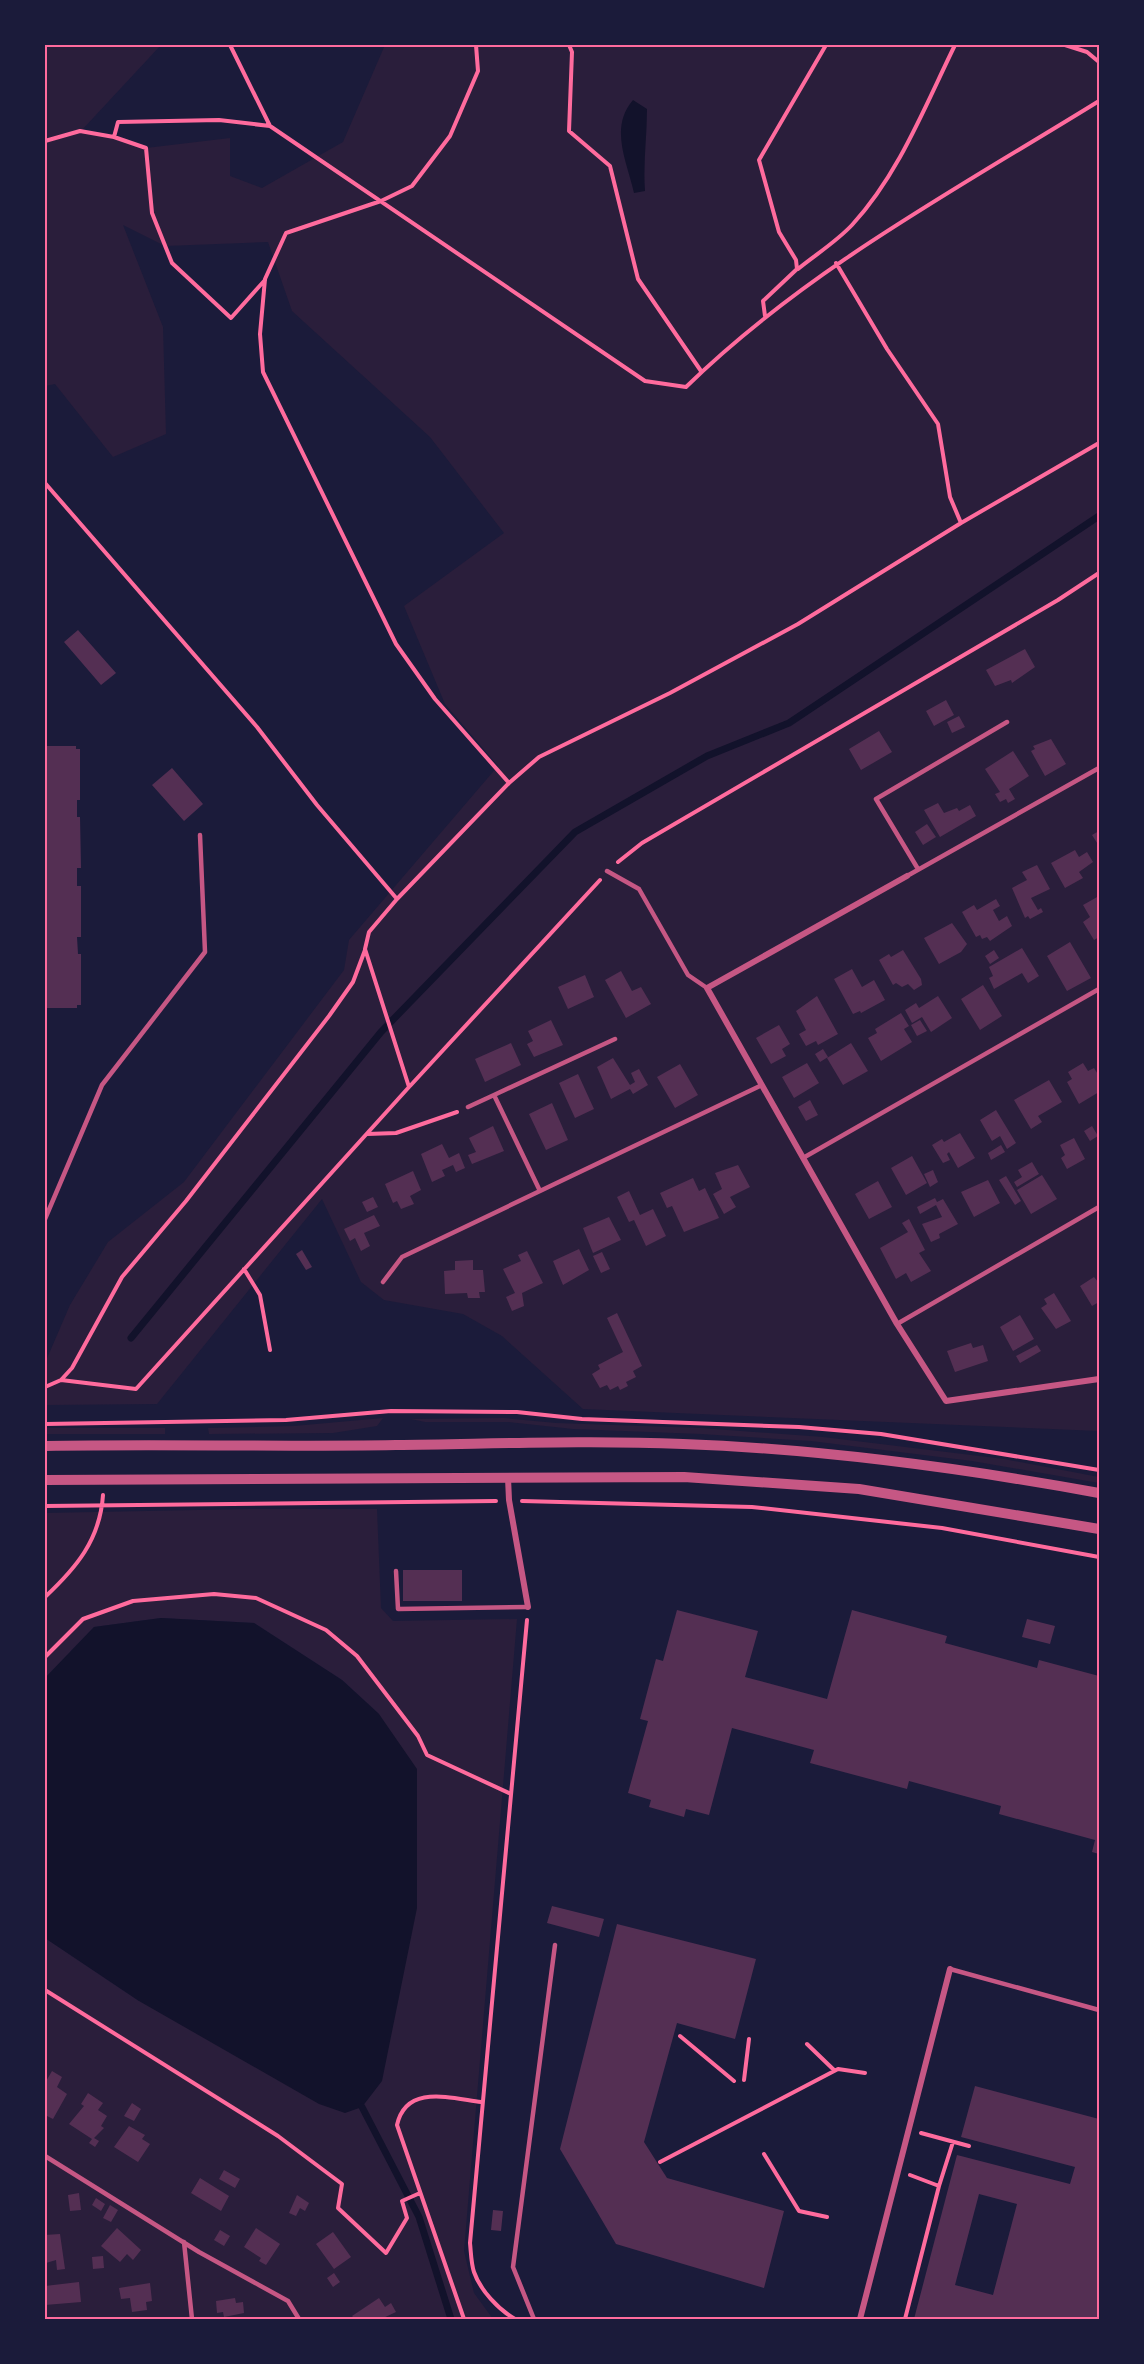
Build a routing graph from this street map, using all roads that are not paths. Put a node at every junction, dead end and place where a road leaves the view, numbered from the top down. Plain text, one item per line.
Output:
1 (1007, 722) dead end
2 (1099, 768) edge
3 (200, 835) dead end
4 (918, 869) junction
5 (607, 871) road end
6 (907, 876) joint
7 (707, 988) junction
8 (1099, 989) edge
9 (615, 1040) dead end
10 (762, 1085) junction
11 (494, 1095) junction
12 (468, 1107) road end
13 (803, 1158) junction
14 (540, 1191) junction
15 (1099, 1207) edge
16 (45, 1220) edge
17 (382, 1282) dead end
18 (897, 1324) junction
19 (1099, 1379) edge
20 (45, 1446) edge
21 (508, 1478) junction
22 (45, 1480) edge
23 (1099, 1493) edge
24 (1099, 1528) edge
25 (396, 1571) dead end
26 (528, 1607) joint
27 (555, 1945) dead end
28 (950, 1969) joint
29 (1099, 2010) edge
30 (45, 2156) edge
31 (184, 2242) junction
32 (192, 2319) edge
33 (299, 2319) edge
34 (534, 2319) edge
35 (860, 2319) edge

1 - 4 lane
2 - 4 lane
3 - 16 lane
4 - 6 lane
5 - 7 lane
6 - 7 street
7 - 10 street
8 - 13 lane
9 - 11 lane
10 - 13 street
10 - 14 lane
11 - 12 lane
11 - 14 lane
13 - 18 street
14 - 17 lane
15 - 18 lane
18 - 19 street
20 - 23 street
21 - 22 street
21 - 24 street
21 - 26 street
25 - 26 lane
27 - 34 lane
28 - 29 lane
28 - 35 street
30 - 31 lane
31 - 32 lane
31 - 33 lane

